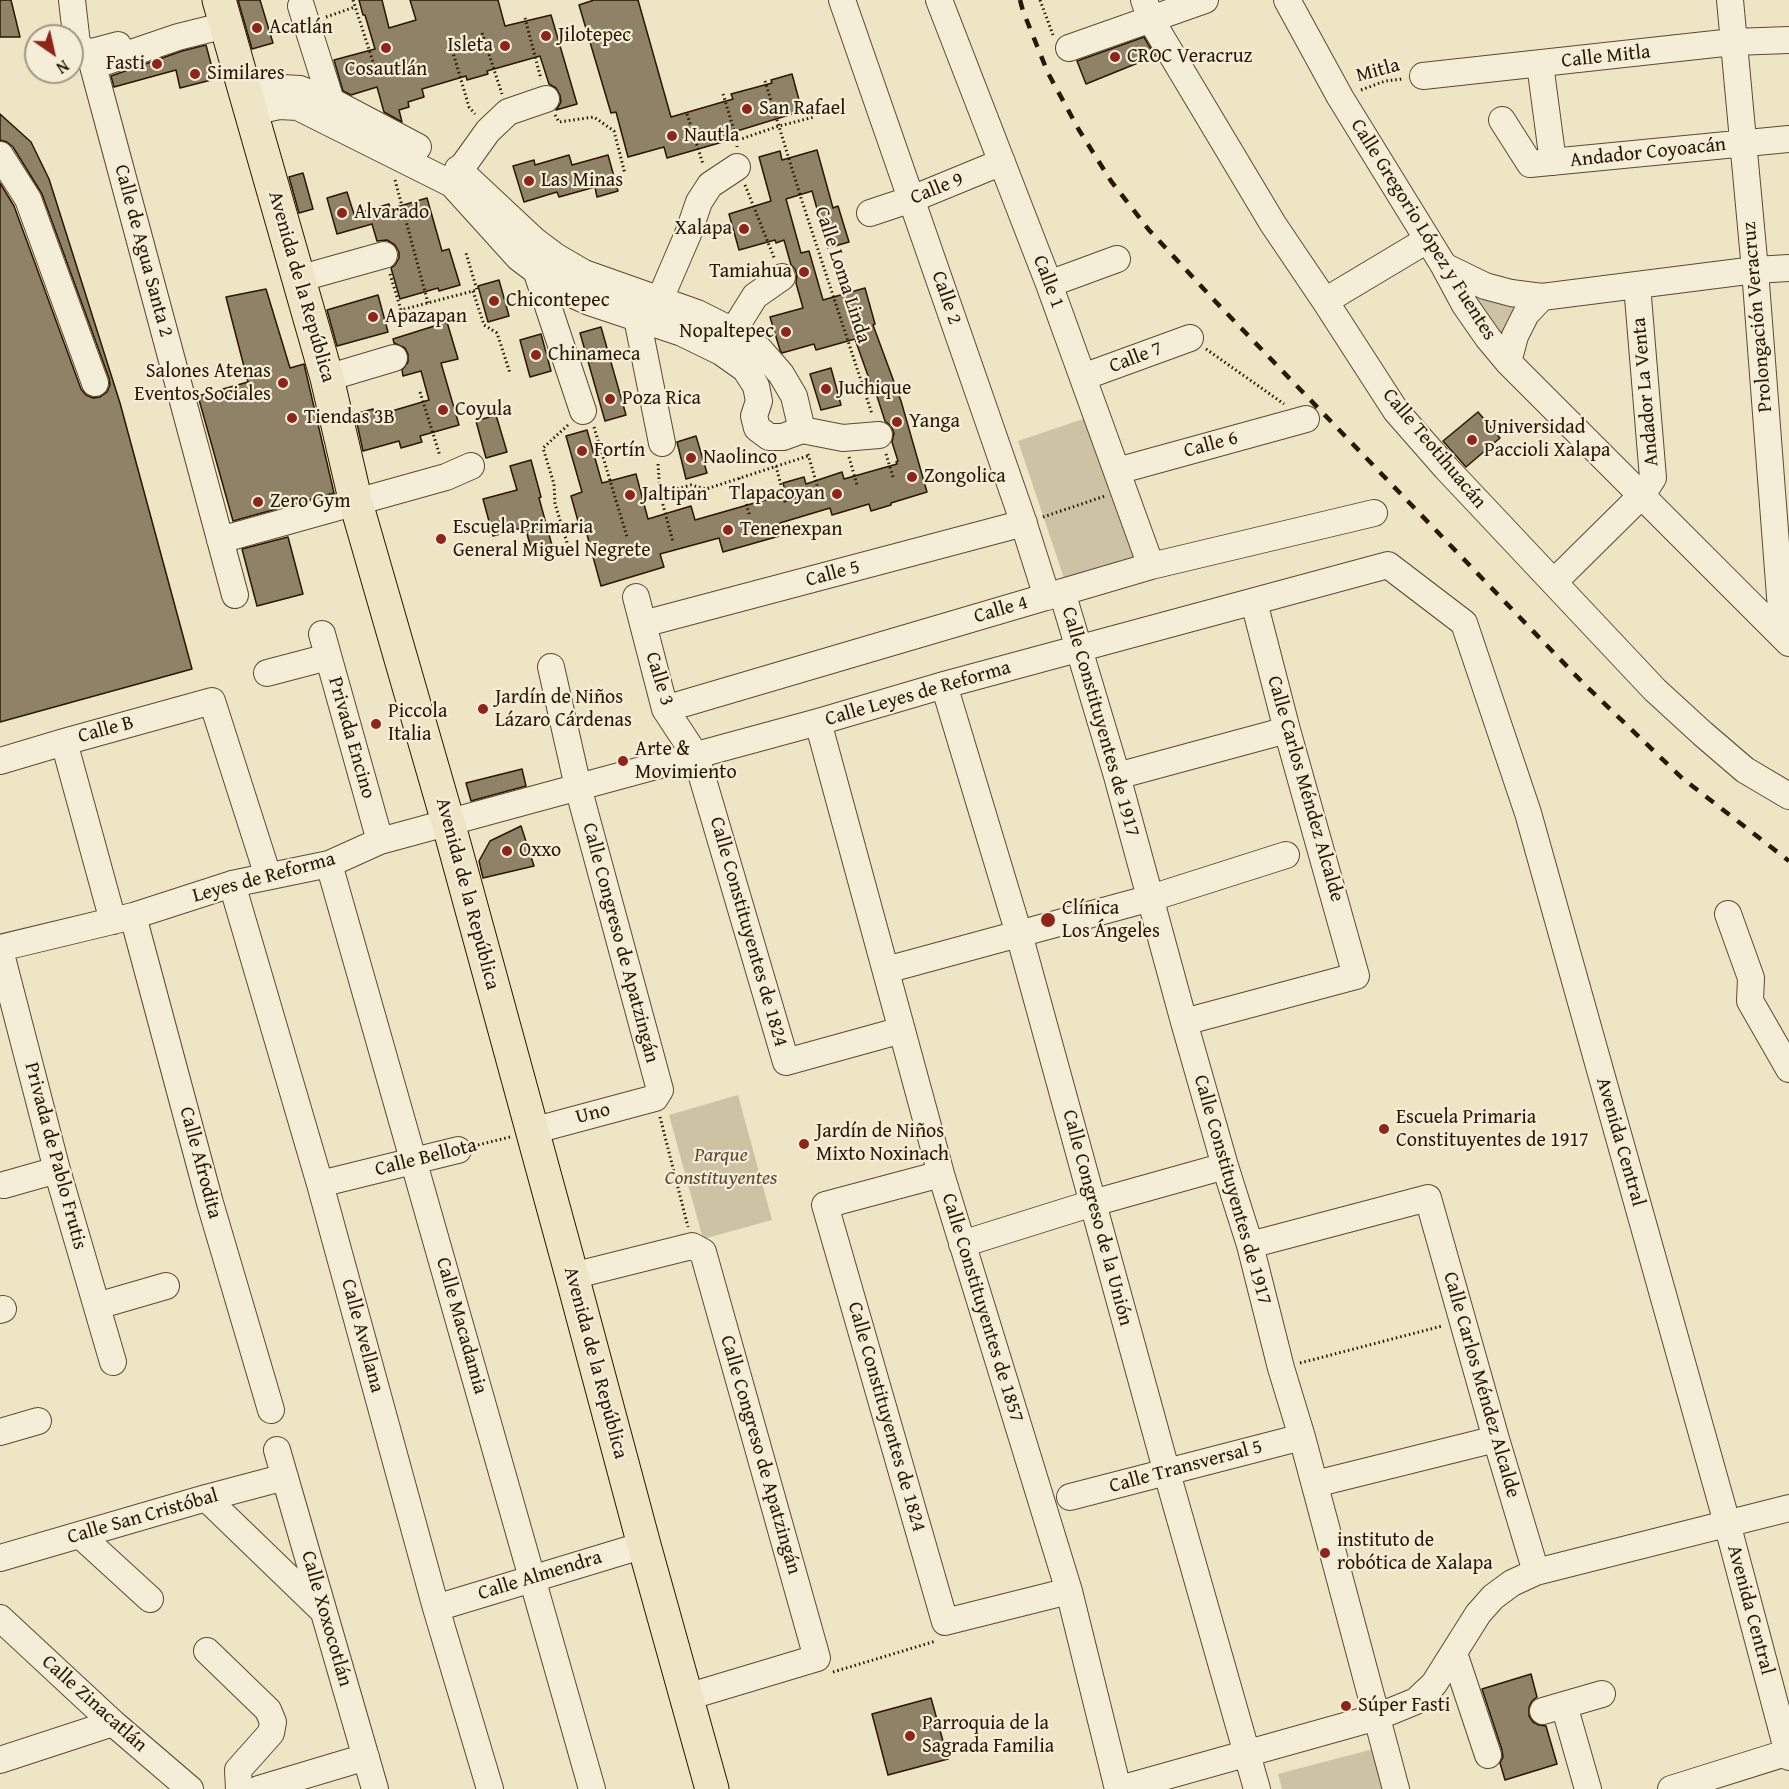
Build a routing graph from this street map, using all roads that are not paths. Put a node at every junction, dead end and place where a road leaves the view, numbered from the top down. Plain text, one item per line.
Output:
1 (72, 0) edge
2 (842, 0) edge
3 (939, 0) edge
4 (1205, 0) edge
5 (1287, 0) edge
6 (1730, 0) edge
7 (1148, 10) edge
8 (223, 13) edge
9 (304, 15) road end
10 (178, 37) junction
11 (1789, 40) edge
12 (1733, 42) junction
13 (1069, 48) road end
14 (1540, 64) junction
15 (1423, 76) road end
16 (546, 99) road end
17 (331, 101) junction
18 (249, 103) junction
19 (1502, 120) dead end
20 (1789, 139) edge
21 (1743, 144) junction
22 (0, 155) edge
23 (1002, 162) junction
24 (1553, 162) junction
25 (737, 167) dead end
26 (456, 177) junction
27 (912, 199) junction
28 (870, 213) dead end
29 (1427, 240) junction
30 (384, 255) road end
31 (1117, 259) dead end
32 (1444, 266) junction
33 (1789, 268) edge
34 (1755, 270) junction
35 (537, 273) junction
36 (782, 277) dead end
37 (298, 279) junction
38 (1049, 284) junction
39 (1637, 285) junction
40 (1542, 297) junction
41 (660, 299) junction
42 (1325, 301) junction
43 (636, 318) junction
44 (1190, 338) road end
45 (727, 341) junction
46 (394, 358) dead end
47 (1508, 362) junction
48 (1083, 377) junction
49 (327, 378) junction
50 (95, 383) dead end
51 (583, 411) road end
52 (1306, 419) road end
53 (879, 435) road end
54 (808, 439) junction
55 (662, 443) road end
56 (471, 466) dead end
57 (1117, 471) junction
58 (1642, 495) junction
59 (356, 503) junction
60 (1781, 510) edge
61 (1374, 513) dead end
62 (1022, 519) junction
63 (220, 540) junction
64 (1388, 565) joint
65 (1151, 566) junction
66 (1554, 582) junction
67 (235, 594) dead end
68 (1055, 595) junction
69 (636, 597) dead end
70 (1254, 602) junction
71 (643, 624) junction
72 (1786, 639) edge
73 (1079, 649) junction
74 (551, 667) dead end
75 (267, 673) dead end
76 (944, 685) junction
77 (665, 709) junction
78 (818, 722) junction
79 (1287, 730) junction
80 (64, 741) junction
81 (696, 756) junction
82 (0, 761) edge
83 (1117, 776) junction
84 (579, 787) junction
85 (1789, 796) edge
86 (448, 822) junction
87 (380, 842) junction
88 (1286, 855) dead end
89 (329, 864) junction
90 (268, 876) junction
91 (232, 884) junction
92 (1150, 898) junction
93 (1728, 914) dead end
94 (123, 918) junction
95 (1019, 934) junction
96 (0, 949) edge
97 (886, 970) junction
98 (1751, 978) junction
99 (1184, 1022) junction
100 (902, 1030) junction
101 (1789, 1037) edge
102 (1789, 1069) edge
103 (655, 1098) joint
104 (532, 1131) junction
105 (458, 1150) road end
106 (415, 1162) junction
107 (1225, 1166) junction
108 (57, 1170) junction
109 (941, 1174) junction
110 (320, 1184) junction
111 (4, 1185) dead end
112 (1093, 1203) junction
113 (962, 1244) junction
114 (1250, 1245) junction
115 (572, 1276) junction
116 (166, 1286) dead end
117 (97, 1306) junction
118 (113, 1362) dead end
119 (271, 1410) dead end
120 (38, 1421) dead end
121 (0, 1432) edge
122 (1302, 1437) junction
123 (1496, 1439) junction
124 (277, 1450) dead end
125 (1167, 1473) junction
126 (285, 1477) junction
127 (1315, 1484) junction
128 (1070, 1497) dead end
129 (206, 1498) junction
130 (1789, 1508) edge
131 (1727, 1523) junction
132 (80, 1535) junction
133 (644, 1545) junction
134 (0, 1558) edge
135 (1536, 1572) junction
136 (531, 1578) junction
137 (1069, 1591) junction
138 (150, 1599) dead end
139 (436, 1608) junction
140 (324, 1611) junction
141 (0, 1618) edge
142 (10, 1640) edge
143 (207, 1651) dead end
144 (1454, 1653) junction
145 (1602, 1694) dead end
146 (687, 1697) junction
147 (1377, 1717) junction
148 (113, 1723) junction
149 (1247, 1752) junction
150 (1789, 1754) edge
151 (1488, 1755) dead end
152 (366, 1757) junction
153 (0, 1760) edge
154 (190, 1789) edge
155 (238, 1789) edge
156 (259, 1789) edge
157 (375, 1789) edge
158 (490, 1789) edge
159 (592, 1789) edge
160 (712, 1789) edge
161 (1119, 1789) edge
162 (1257, 1789) edge
163 (1396, 1789) edge
164 (1588, 1789) edge
165 (1671, 1789) edge

1 - 10 street
2 - 27 street, Calle 2
3 - 23 street, Calle 1
4 - 7 street
5 - 29 street, Calle Gregorio López y Fuentes
6 - 12 street, Prolongación Veracruz
7 - 13 street
7 - 42 street, Calle Teotihuacán
8 - 10 street
8 - 18 main road, Avenida de la República
9 - 17 street
10 - 63 street, Calle de Agua Santa 2
11 - 12 street, Calle Mitla
12 - 14 street, Calle Mitla
12 - 21 street, Prolongación Veracruz
14 - 15 street, Calle Mitla
14 - 24 street
16 - 26 street
17 - 18 street
17 - 26 street
18 - 26 street
18 - 37 main road, Avenida de la República
19 - 24 street, Andador Coyoacán
20 - 21 street, Andador Coyoacán
21 - 24 street, Andador Coyoacán
21 - 34 street, Prolongación Veracruz
22 - 50 street
23 - 27 street, Calle 9
23 - 38 street, Calle 1
25 - 41 street
26 - 35 street
26 - 41 street
27 - 28 street, Calle 9
27 - 62 street, Calle 2
29 - 32 street, Calle Gregorio López y Fuentes
29 - 42 street
30 - 37 street
31 - 38 street
32 - 40 street
32 - 47 street, Calle Gregorio López y Fuentes
33 - 34 street
34 - 39 street
34 - 60 street, Prolongación Veracruz
35 - 43 street
35 - 51 street
36 - 45 street
37 - 49 main road, Avenida de la República
38 - 48 street, Calle 1
39 - 40 street
39 - 58 street, Andador La Venta
40 - 47 street
41 - 45 street
42 - 66 street, Calle Teotihuacán
43 - 45 street
43 - 55 street
44 - 48 street, Calle 7
45 - 54 street
45 - 54 street
46 - 49 street
47 - 58 street, Calle Gregorio López y Fuentes
48 - 57 street, Calle 1
49 - 59 main road, Avenida de la República
52 - 57 street, Calle 6
53 - 54 street
56 - 59 street
57 - 65 street, Calle 1
58 - 66 street
58 - 72 street, Calle Gregorio López y Fuentes
59 - 63 street
59 - 86 main road, Avenida de la República
60 - 72 street, Prolongación Veracruz
61 - 65 street, Calle 4
62 - 68 street, Calle 2
62 - 71 street, Calle 5
63 - 67 street, Calle de Agua Santa 2
64 - 70 street, Calle Leyes de Reforma
64 - 131 street, Avenida Central
65 - 68 street, Calle 4
66 - 85 street, Calle Teotihuacán
68 - 73 street, Calle Constituyentes de 1917
68 - 77 street, Calle 4
69 - 71 street, Calle 3
70 - 73 street, Calle Leyes de Reforma
70 - 79 street, Calle Carlos Méndez Alcalde
71 - 77 street, Calle 3
73 - 76 street, Calle Leyes de Reforma
73 - 83 street, Calle Constituyentes de 1917
74 - 84 street, Calle Congreso de Apatzingán
75 - 87 street, Privada Encino
76 - 78 street, Calle Leyes de Reforma
76 - 95 street, Calle Congreso de la Unión
77 - 81 street, Calle 3
78 - 81 street, Calle Leyes de Reforma
78 - 97 street, Calle Constituyentes de 1857
79 - 83 street
79 - 99 street, Calle Carlos Méndez Alcalde
80 - 82 street, Calle B
80 - 90 street, Calle B
80 - 94 street, Calle Afrodita
81 - 84 street, Calle Leyes de Reforma
81 - 100 street, Calle Constituyentes de 1824
83 - 92 street, Calle Constituyentes de 1917
84 - 86 street, Calle Leyes de Reforma
84 - 103 street, Calle Congreso de Apatzingán
86 - 87 street, Leyes de Reforma
86 - 104 main road, Avenida de la República
87 - 89 street, Leyes de Reforma
88 - 92 street
89 - 90 street, Leyes de Reforma
89 - 106 street, Calle Macadamia
90 - 91 street, Leyes de Reforma
91 - 94 street, Leyes de Reforma
91 - 110 street, Calle Avellana
92 - 95 street
92 - 99 street, Calle Constituyentes de 1917
93 - 98 street
94 - 96 street
94 - 119 street, Calle Afrodita
95 - 97 street
95 - 112 street, Calle Congreso de la Unión
96 - 108 street, Privada de Pablo Frutis
97 - 100 street, Calle Constituyentes de 1857
98 - 101 street
98 - 102 street
99 - 107 street, Calle Constituyentes de 1917
100 - 109 street, Calle Constituyentes de 1857
103 - 104 street, Uno
104 - 115 main road, Avenida de la República
105 - 106 street, Calle Bellota
106 - 110 street, Calle Bellota
106 - 136 street, Calle Macadamia
107 - 112 street
107 - 114 street, Calle Constituyentes de 1917
108 - 111 street
108 - 117 street, Privada de Pablo Frutis
109 - 113 street, Calle Constituyentes de 1857
109 - 137 street, Calle Constituyentes de 1824
110 - 139 street, Calle Avellana
112 - 113 street
112 - 125 street, Calle Congreso de la Unión
113 - 137 street, Calle Constituyentes de 1857
114 - 122 street, Calle Constituyentes de 1917
114 - 123 street, Calle Carlos Méndez Alcalde
115 - 133 main road, Avenida de la República
115 - 146 street, Calle Congreso de Apatzingán
116 - 117 street
117 - 118 street, Privada de Pablo Frutis
120 - 121 street
122 - 125 street, Calle Transversal 5
122 - 127 street, Calle Constituyentes de 1917
123 - 127 street
123 - 135 street, Calle Carlos Méndez Alcalde
124 - 126 street, Calle Xoxocotlán
125 - 128 street, Calle Transversal 5
125 - 149 street, Calle Congreso de la Unión
126 - 129 street, Calle San Cristóbal
126 - 140 street, Calle Xoxocotlán
127 - 147 street, Calle Constituyentes de 1917
129 - 132 street, Calle San Cristóbal
129 - 140 street
130 - 131 street
131 - 135 street
131 - 150 street, Avenida Central
132 - 134 street, Calle San Cristóbal
132 - 138 street
133 - 136 street, Calle Almendra
133 - 146 main road, Avenida de la República
135 - 144 street
136 - 139 street, Calle Almendra
136 - 159 street, Calle Macadamia
137 - 161 street, Calle Constituyentes de 1857
139 - 158 street, Calle Avellana
140 - 152 street, Calle Xoxocotlán
141 - 142 street, Calle Zinacatlán
142 - 148 street, Calle Zinacatlán
143 - 155 street
144 - 147 street
144 - 151 street
145 - 164 street
146 - 160 main road, Avenida de la República
147 - 149 street
147 - 163 street, Calle Constituyentes de 1917
148 - 153 street
148 - 154 street, Calle Zinacatlán
149 - 161 street
149 - 162 street, Calle Congreso de la Unión
150 - 165 street
152 - 156 street
152 - 157 street, Calle Xoxocotlán

